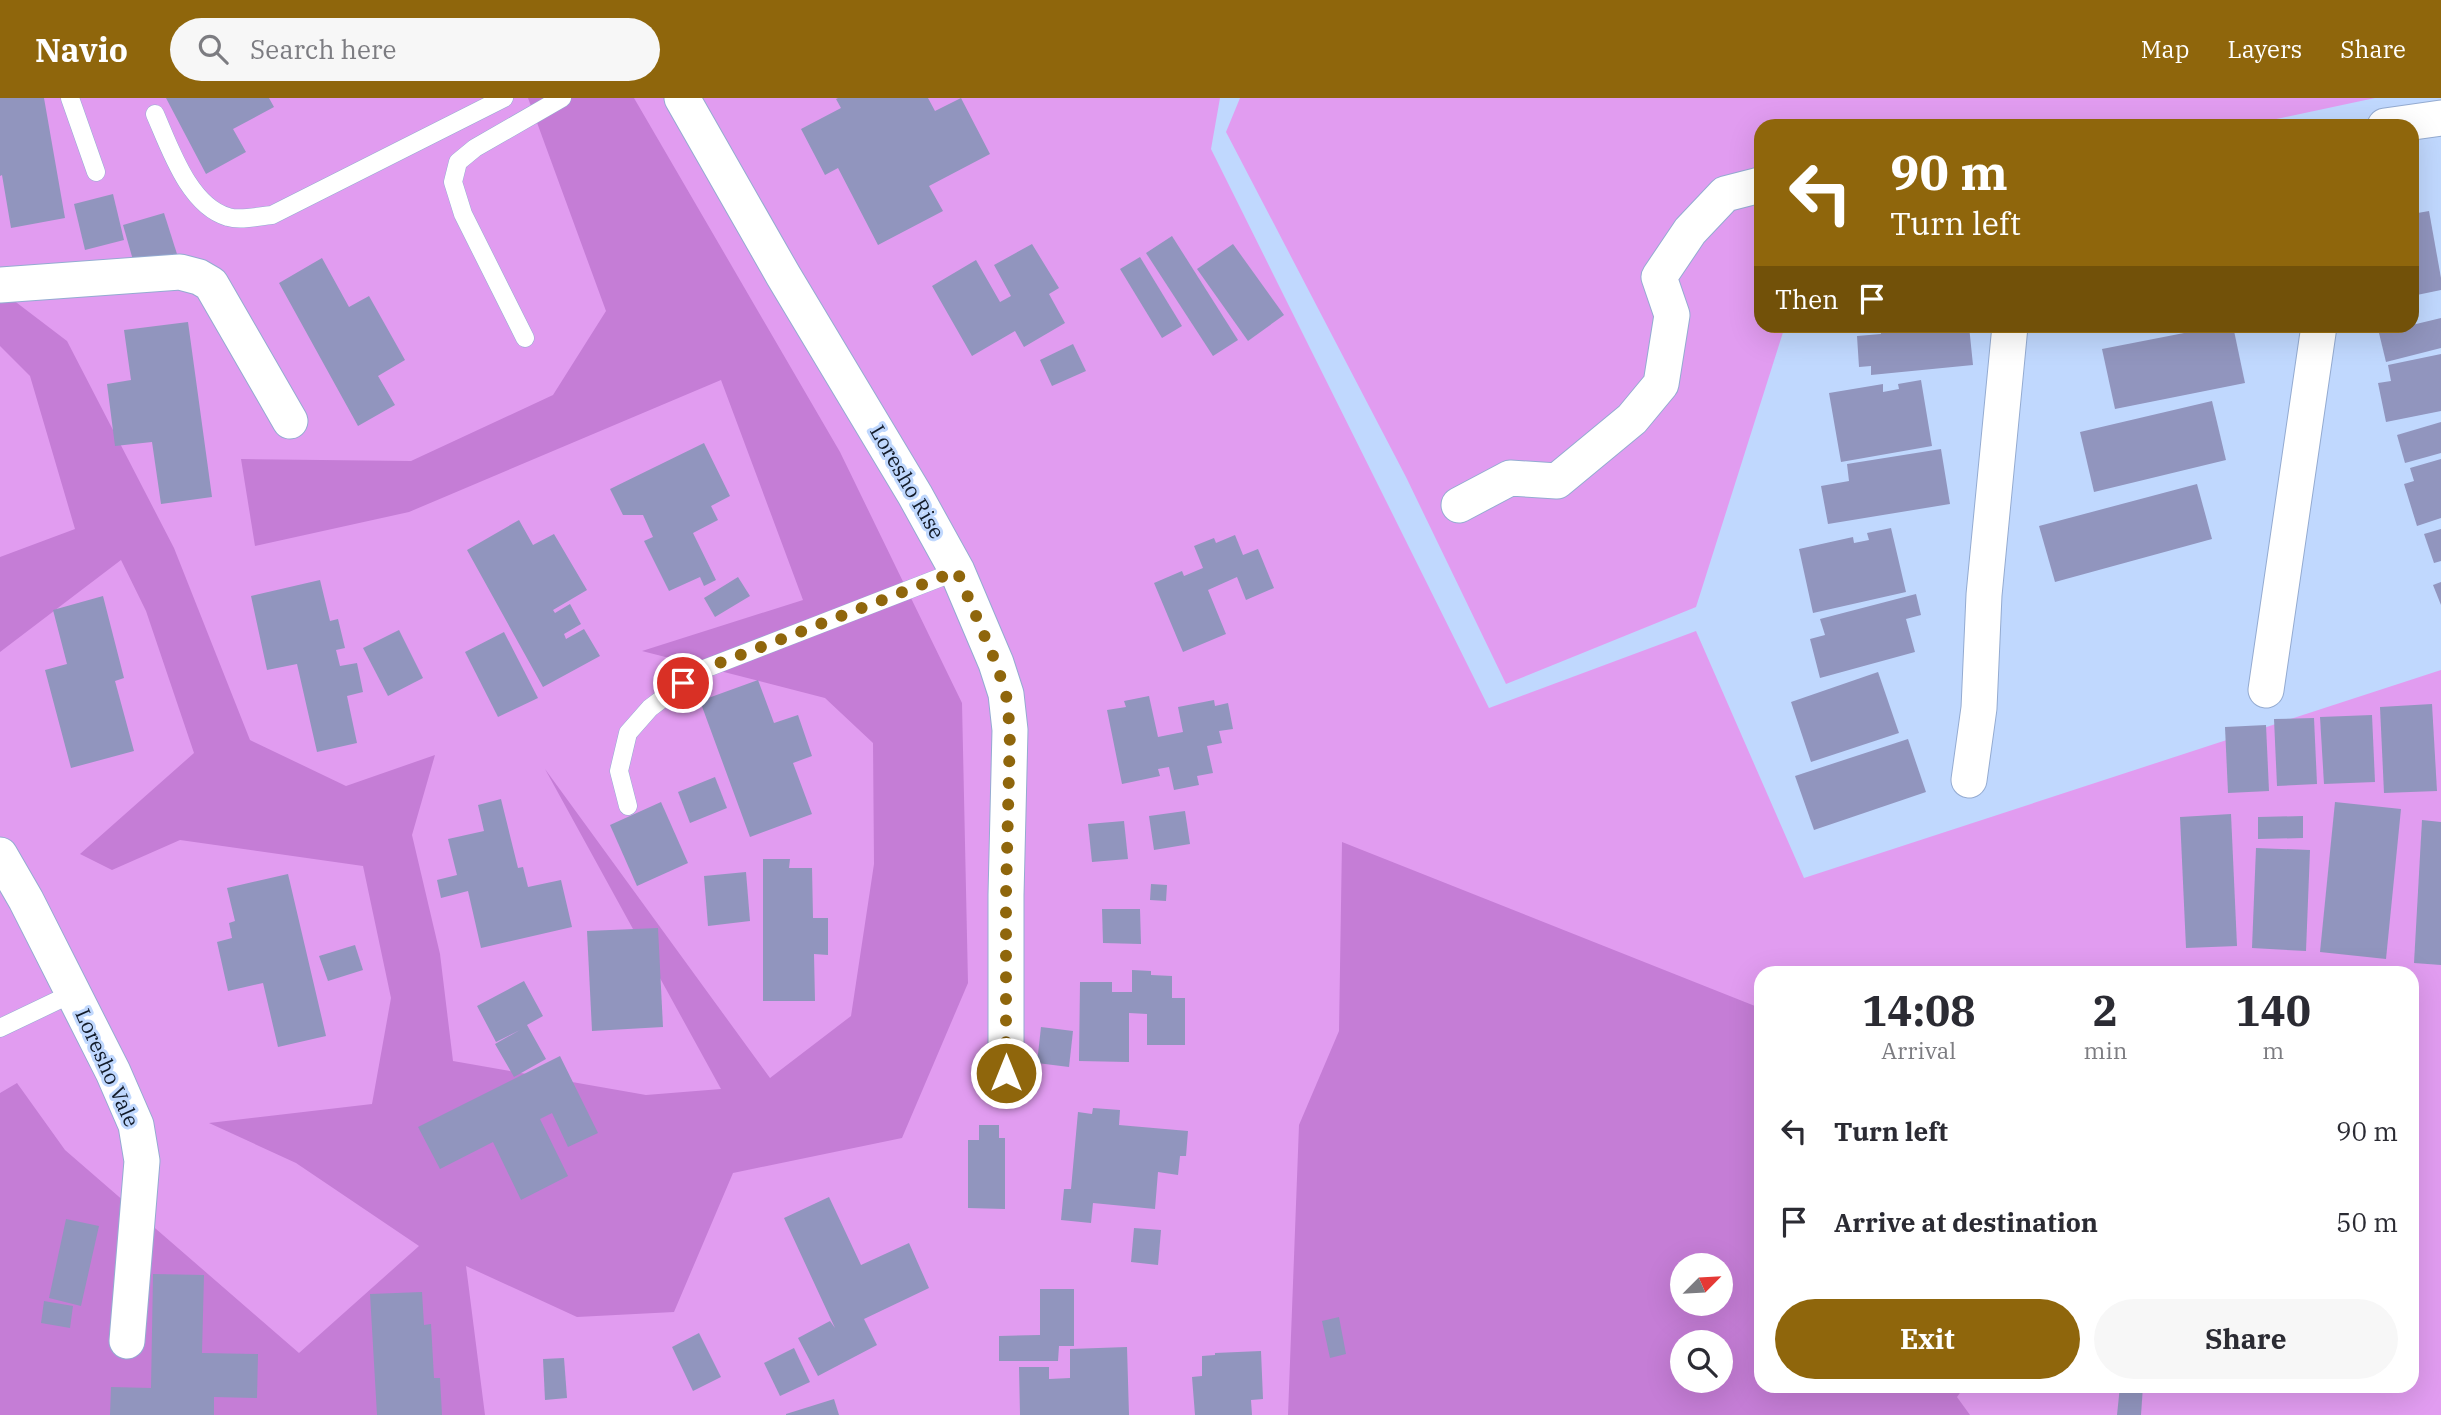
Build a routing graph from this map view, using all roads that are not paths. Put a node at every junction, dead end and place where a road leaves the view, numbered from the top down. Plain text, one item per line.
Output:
1 (70, 98) edge
2 (504, 98) edge
3 (562, 98) edge
4 (682, 98) edge
5 (155, 114) dead end
6 (2441, 118) edge
7 (2419, 121) edge
8 (96, 172) dead end
9 (1754, 187) edge
10 (0, 285) edge
11 (2009, 333) edge
12 (2318, 333) edge
13 (526, 338) dead end
14 (290, 421) dead end
15 (1459, 505) dead end
16 (957, 571) junction
17 (2266, 690) dead end
18 (1969, 779) dead end
19 (628, 806) dead end
20 (0, 855) edge
21 (73, 993) junction
22 (0, 1028) edge
23 (1006, 1073) dead end
24 (127, 1341) dead end

1 - 8 lane
2 - 5 lane
3 - 13 lane
4 - 16 street, Loresho Rise
6 - 7 street
9 - 15 street
10 - 14 street
11 - 18 street
12 - 17 street
16 - 19 lane
16 - 23 street, Loresho Rise
20 - 21 street, Loresho Vale
21 - 22 lane
21 - 24 street, Loresho Vale

